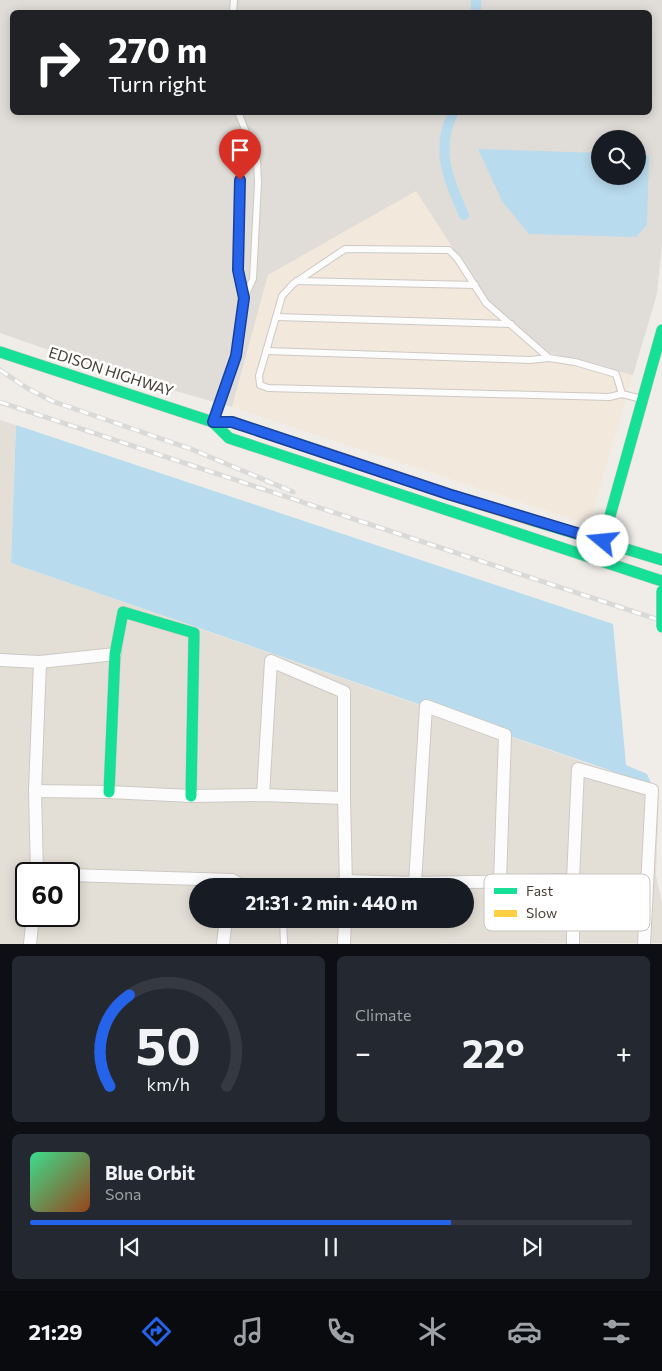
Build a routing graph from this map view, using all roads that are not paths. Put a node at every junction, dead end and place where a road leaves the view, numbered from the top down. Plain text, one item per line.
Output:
1 (239, 115) edge
2 (250, 142) junction
3 (297, 281) junction
4 (475, 285) junction
5 (244, 298) junction
6 (276, 317) junction
7 (510, 324) junction
8 (662, 330) edge
9 (266, 351) junction
10 (0, 352) edge
11 (549, 358) junction
12 (622, 394) junction
13 (643, 399) junction
14 (213, 422) junction
15 (603, 541) junction
16 (662, 560) edge
17 (662, 581) edge
18 (662, 591) edge
19 (662, 627) edge
20 (115, 654) junction
21 (0, 660) edge
22 (40, 662) junction
23 (35, 791) junction
24 (109, 792) junction
25 (263, 795) junction
26 (191, 796) junction
27 (344, 798) junction
28 (37, 862) edge
29 (500, 874) edge
30 (573, 874) edge
31 (648, 874) edge
32 (80, 876) edge
33 (342, 878) edge
34 (415, 878) edge
35 (189, 882) edge
36 (32, 927) edge
37 (225, 928) edge
38 (283, 928) edge
39 (345, 928) edge
40 (573, 931) edge
41 (645, 931) edge
42 (30, 944) edge
43 (223, 944) edge
44 (284, 944) edge
45 (344, 944) edge
46 (573, 944) edge
47 (644, 944) edge

1 - 2 lane
2 - 5 lane
2 - 5 lane
3 - 4 lane
3 - 4 lane
3 - 6 lane
4 - 7 lane
5 - 14 lane
6 - 7 lane
6 - 9 lane
7 - 11 lane
8 - 13 main road
9 - 11 lane
9 - 12 lane
10 - 14 main road, EDISON HIGHWAY
11 - 12 lane
12 - 13 lane
13 - 15 main road
14 - 15 main road, EDISON HIGHWAY
14 - 17 main road, EDISON HIGHWAY
15 - 16 main road, EDISON HIGHWAY
18 - 19 main road, bridge
20 - 22 street
20 - 24 main road
20 - 26 main road
21 - 22 street
22 - 23 street
23 - 24 street
23 - 28 street
24 - 26 street
25 - 26 street
25 - 27 street
25 - 27 street
27 - 33 street
29 - 34 street
30 - 31 street
32 - 35 street
36 - 42 street
37 - 43 street
38 - 44 lane
39 - 45 street
40 - 46 street
41 - 47 street

